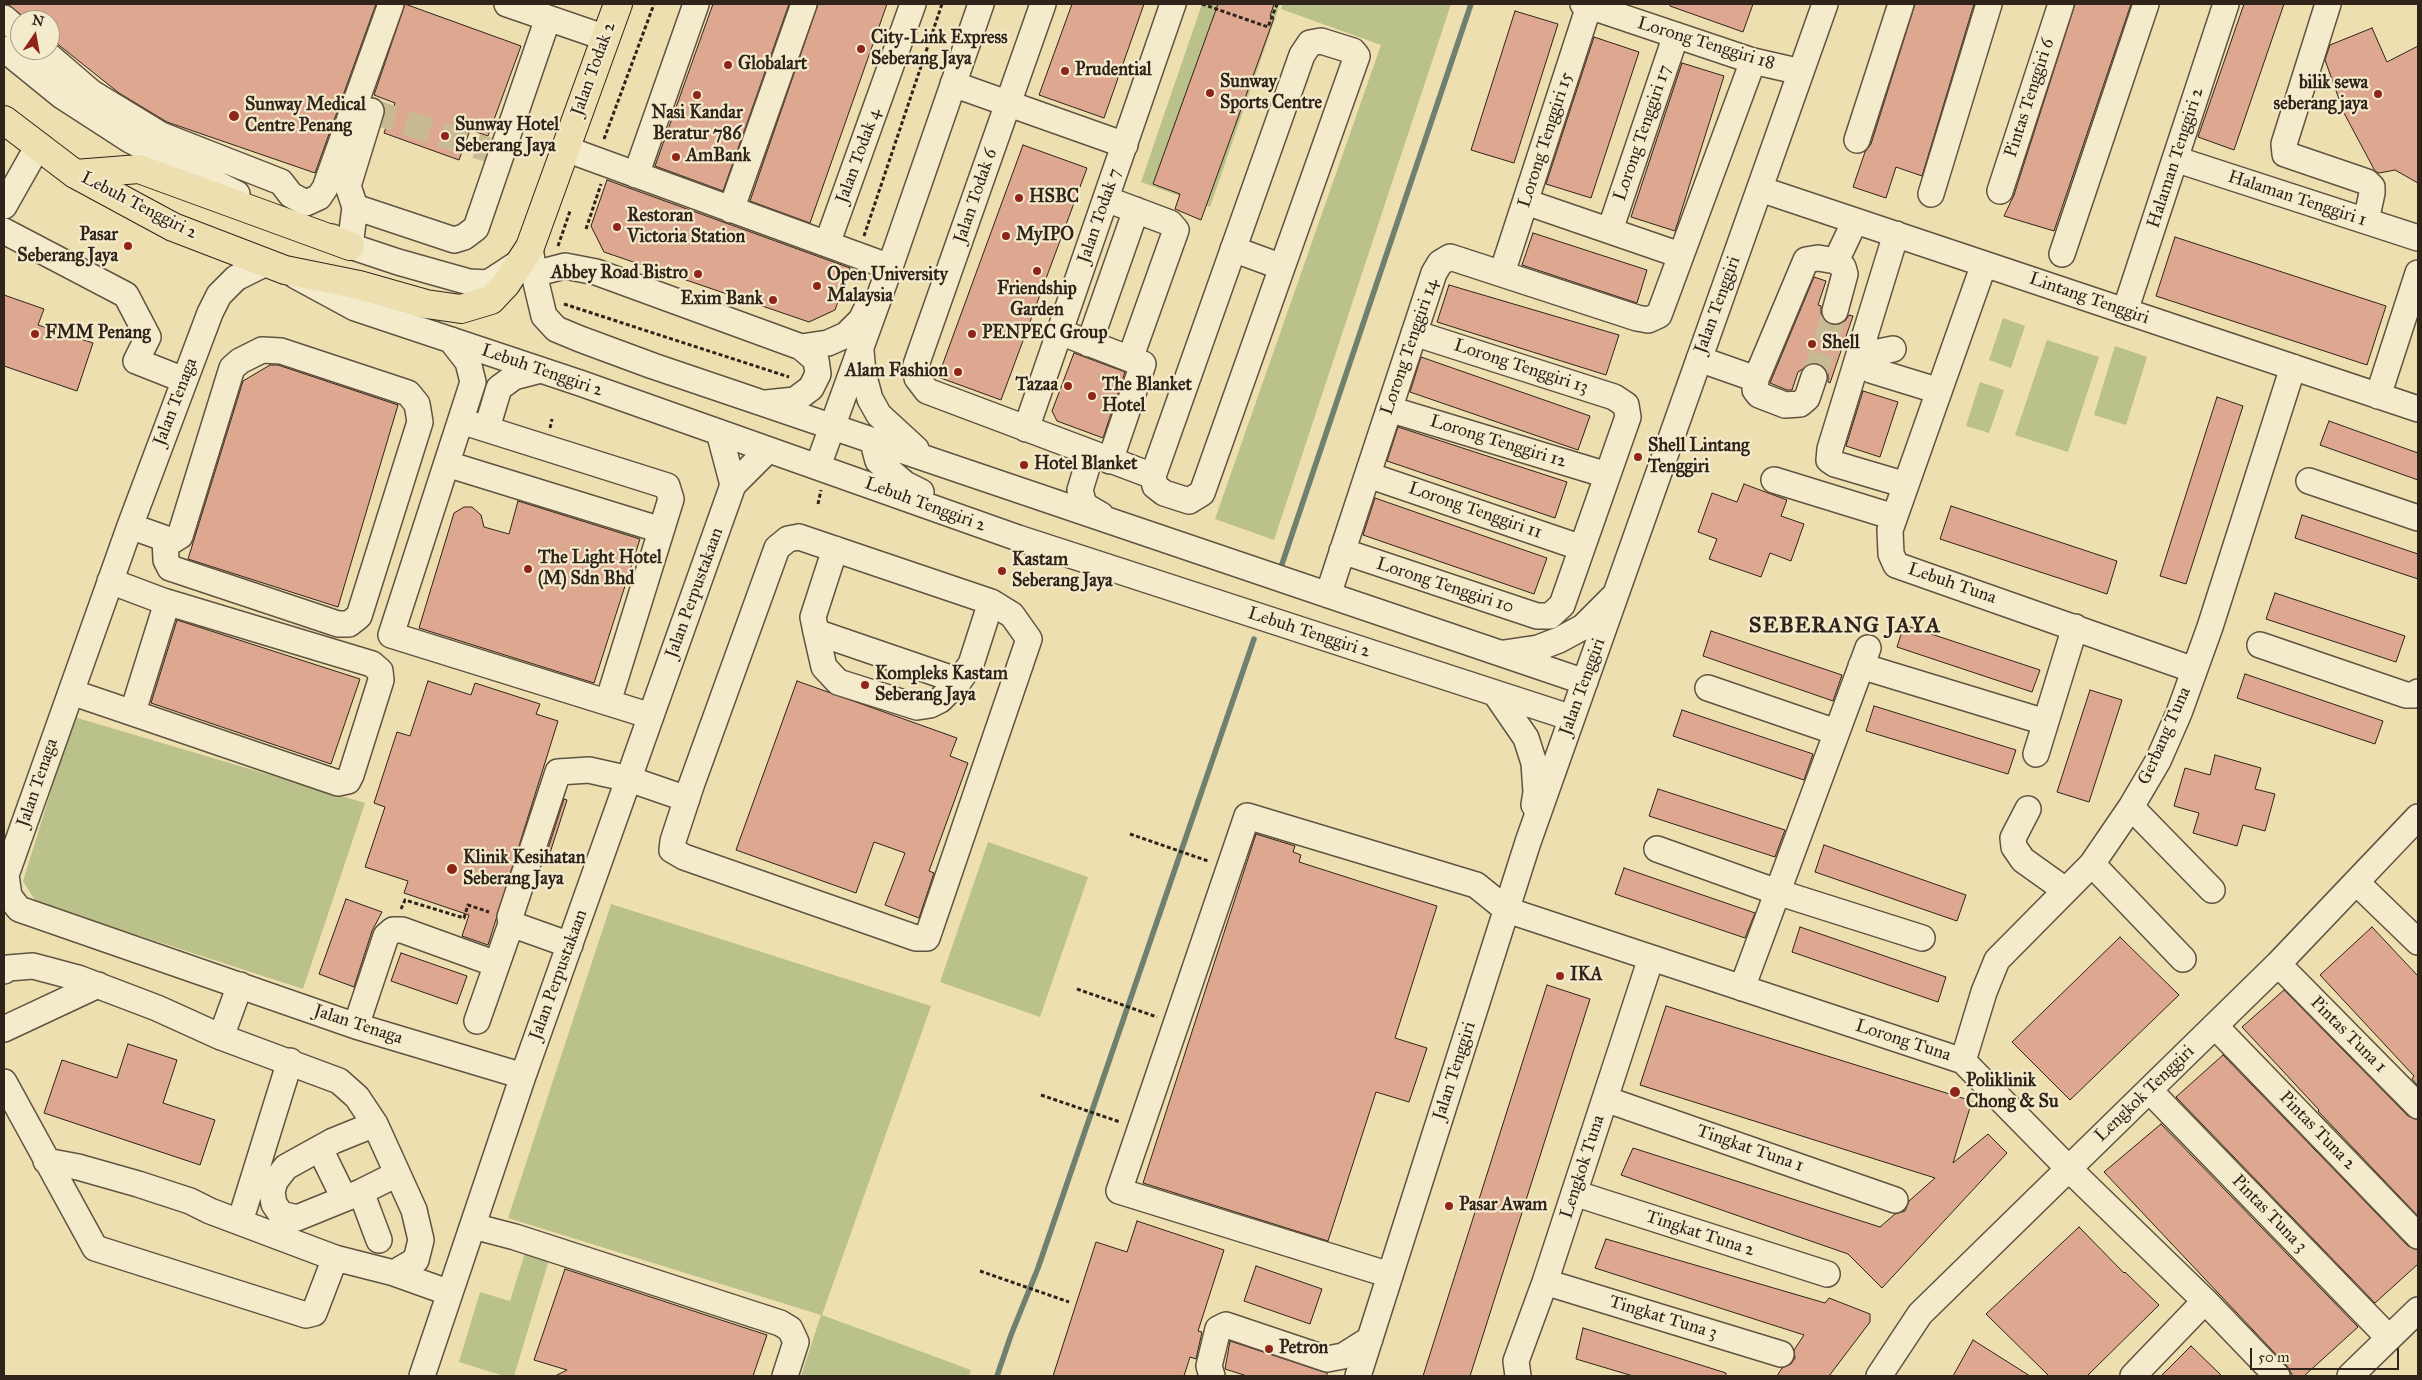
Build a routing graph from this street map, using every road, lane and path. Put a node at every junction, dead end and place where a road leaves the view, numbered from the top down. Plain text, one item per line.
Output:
1 (391, 4) edge
2 (507, 4) edge
3 (618, 4) edge
4 (654, 4) edge
5 (696, 4) edge
6 (804, 4) edge
7 (912, 4) edge
8 (942, 4) edge
9 (981, 4) edge
10 (1043, 4) edge
11 (1173, 4) edge
12 (1204, 4) edge
13 (1276, 4) edge
14 (1825, 4) edge
15 (1901, 4) edge
16 (1989, 4) edge
17 (2061, 4) edge
18 (2146, 4) edge
19 (2226, 4) edge
20 (2328, 4) edge
21 (1586, 5) edge
22 (558, 14) edge
23 (1676, 35) junction
24 (606, 38) junction
25 (4, 49) edge
26 (54, 60) edge
27 (1753, 61) junction
28 (1801, 72) junction
29 (953, 84) junction
30 (1008, 103) junction
31 (371, 111) dead end
32 (4, 120) edge
33 (604, 139) dead end
34 (1856, 140) dead end
35 (1125, 145) junction
36 (38, 146) junction
37 (566, 148) junction
38 (2175, 159) junction
39 (607, 164) junction
40 (248, 168) junction
41 (75, 174) junction
42 (636, 176) junction
43 (1760, 189) junction
44 (2000, 191) dead end
45 (1931, 194) dead end
46 (234, 198) junction
47 (1106, 199) junction
48 (1526, 202) junction
49 (4, 206) edge
50 (355, 207) junction
51 (731, 210) junction
52 (1136, 210) junction
53 (1855, 221) junction
54 (2366, 221) junction
55 (586, 229) dead end
56 (1610, 230) junction
57 (4, 231) edge
58 (1896, 234) junction
59 (2418, 238) edge
60 (827, 244) junction
61 (350, 246) junction
62 (1233, 249) junction
63 (2062, 254) dead end
64 (858, 255) junction
65 (1680, 255) junction
66 (529, 260) junction
67 (1836, 261) junction
68 (1984, 264) junction
69 (276, 267) junction
70 (890, 267) junction
71 (1282, 267) junction
72 (1502, 273) junction
73 (2418, 273) edge
74 (565, 304) dead end
75 (1835, 311) tunnel mouth
76 (2125, 311) junction
77 (1060, 332) junction
78 (1414, 333) junction
79 (451, 340) junction
80 (1089, 344) junction
81 (801, 346) junction
82 (861, 349) junction
83 (1893, 349) dead end
84 (1130, 359) junction
85 (1699, 359) junction
86 (2293, 367) junction
87 (542, 370) junction
88 (1814, 377) tunnel mouth
89 (796, 379) dead end
90 (1756, 379) junction
91 (184, 380) junction
92 (1939, 391) junction
93 (2378, 396) junction
94 (766, 403) junction
95 (1389, 409) junction
96 (2418, 409) edge
97 (552, 419) dead end
98 (461, 421) junction
99 (832, 426) junction
100 (487, 428) junction
101 (550, 428) dead end
102 (1026, 429) junction
103 (719, 432) junction
104 (878, 440) junction
105 (768, 450) junction
106 (925, 457) junction
107 (1100, 458) junction
108 (447, 464) junction
109 (818, 466) junction
110 (1368, 475) junction
111 (1607, 475) junction
112 (1153, 476) junction
113 (1774, 480) dead end
114 (2309, 481) dead end
115 (733, 485) junction
116 (1906, 485) junction
117 (1894, 518) junction
118 (2418, 518) edge
119 (1108, 520) junction
120 (130, 526) junction
121 (661, 530) junction
122 (1018, 538) junction
123 (165, 539) junction
124 (1582, 548) junction
125 (835, 549) junction
126 (1342, 551) junction
127 (110, 581) junction
128 (1328, 595) junction
129 (1616, 595) junction
130 (163, 601) junction
131 (991, 602) junction
132 (2075, 627) junction
133 (816, 632) junction
134 (2260, 645) dead end
135 (1499, 653) junction
136 (2194, 670) junction
137 (959, 681) junction
138 (1585, 682) junction
139 (1708, 688) dead end
140 (70, 692) junction
141 (2418, 692) edge
142 (1495, 693) junction
143 (1520, 701) junction
144 (608, 702) junction
145 (127, 711) junction
146 (651, 716) junction
147 (1572, 718) junction
148 (2045, 722) junction
149 (1836, 732) junction
150 (2036, 754) dead end
151 (631, 773) junction
152 (689, 792) junction
153 (2131, 807) junction
154 (2028, 809) dead end
155 (2418, 817) edge
156 (1130, 834) dead end
157 (1528, 842) junction
158 (1657, 849) dead end
159 (1194, 857) dead end
160 (2092, 864) junction
161 (2356, 882) junction
162 (2066, 890) junction
163 (2212, 890) dead end
164 (1777, 892) junction
165 (1507, 910) junction
166 (502, 918) junction
167 (393, 930) junction
168 (1922, 938) dead end
169 (2418, 942) edge
170 (570, 945) junction
171 (1651, 958) junction
172 (2183, 959) dead end
173 (496, 964) junction
174 (2278, 964) junction
175 (4, 971) edge
176 (98, 985) junction
177 (240, 985) junction
178 (1742, 988) junction
179 (1077, 989) dead end
180 (1141, 1011) dead end
181 (477, 1021) dead end
182 (356, 1026) junction
183 (2215, 1026) junction
184 (4, 1029) edge
185 (221, 1037) junction
186 (290, 1061) junction
187 (1964, 1062) junction
188 (523, 1076) junction
189 (4, 1082) edge
190 (2149, 1090) junction
191 (1041, 1095) dead end
192 (1605, 1099) junction
193 (2418, 1106) edge
194 (1104, 1117) dead end
195 (375, 1124) junction
196 (320, 1149) junction
197 (46, 1161) junction
198 (2069, 1169) junction
199 (397, 1174) junction
200 (1574, 1193) junction
201 (352, 1195) junction
202 (1896, 1200) dead end
203 (244, 1209) dead end
204 (473, 1226) junction
205 (2418, 1236) edge
206 (379, 1240) dead end
207 (335, 1258) junction
208 (980, 1271) dead end
209 (394, 1273) junction
210 (1826, 1274) dead end
211 (1390, 1275) junction
212 (1545, 1282) junction
213 (450, 1293) junction
214 (2205, 1301) junction
215 (1069, 1302) dead end
216 (2418, 1310) edge
217 (2389, 1338) junction
218 (1370, 1339) junction
219 (1781, 1354) dead end
220 (1323, 1367) edge
221 (2364, 1372) edge
222 (422, 1376) edge
223 (784, 1376) edge
224 (1212, 1376) edge
225 (1358, 1376) edge
226 (1518, 1376) edge
227 (1879, 1376) edge
228 (2133, 1376) edge
229 (2277, 1376) edge

1 - 40 street
2 - 22 street
3 - 24 main road, Jalan Todak 2
4 - 33 path
5 - 42 street
6 - 51 street
7 - 60 street, Jalan Todak 4
8 - 64 path
9 - 29 street
10 - 30 street, Jalan Todak 6
11 - 35 street, Jalan Todak 7
12 - 13 path
14 - 28 street, Jalan Tenggiri
15 - 34 street
16 - 45 street
17 - 44 street, Pintas Tenggiri 6
18 - 63 street
19 - 38 street, Halaman Tenggiri 2
20 - 54 street
21 - 23 street, Lorong Tenggiri 18
21 - 48 street, Lorong Tenggiri 15
22 - 24 street
22 - 50 street
23 - 27 street, Lorong Tenggiri 18
23 - 56 street, Lorong Tenggiri 17
24 - 37 main road, Jalan Todak 2
25 - 46 street
26 - 40 street
27 - 28 street, Lorong Tenggiri 18
27 - 65 street
28 - 43 street, Jalan Tenggiri
29 - 30 street
29 - 70 street
30 - 35 street
30 - 102 street, Jalan Todak 6
31 - 50 street
32 - 36 main road, Lebuh Tenggiri 2
35 - 47 street, Jalan Todak 7
36 - 41 main road, Lebuh Tenggiri 2
36 - 49 street
37 - 39 street
37 - 66 main road, Jalan Todak 2
38 - 54 street, Halaman Tenggiri 1
38 - 76 street, Halaman Tenggiri 2
39 - 42 street
39 - 55 path
40 - 46 street
41 - 46 main road
41 - 69 main road, Lebuh Tenggiri 2
42 - 51 street
43 - 53 street, Lintang Tenggiri
43 - 85 street, Jalan Tenggiri
46 - 61 main road
47 - 52 street
47 - 77 street, Jalan Todak 7
48 - 56 street
48 - 72 street, Lorong Tenggiri 15
50 - 61 street
51 - 60 street
52 - 80 street
52 - 84 street
53 - 58 street, Lintang Tenggiri
53 - 67 street
54 - 59 street, Halaman Tenggiri 1
56 - 65 street
57 - 91 street
58 - 68 street, Lintang Tenggiri
58 - 116 street
60 - 64 street
61 - 66 street
62 - 71 street
62 - 71 street
62 - 112 street
64 - 70 street
65 - 72 street, Lorong Tenggiri 14
66 - 69 main road, Lebuh Tenggiri 2
66 - 81 street
66 - 94 street
67 - 75 street
67 - 90 street
68 - 76 street, Lintang Tenggiri
68 - 92 street, Lebuh Tuna
69 - 79 street, Lebuh Tenggiri 2
69 - 91 street, Jalan Tenaga
70 - 81 street
70 - 82 street
71 - 112 street
72 - 78 street, Lorong Tenggiri 14
73 - 93 street
74 - 89 path
76 - 86 street, Lintang Tenggiri
77 - 80 street
77 - 102 street, Jalan Todak 7
78 - 95 street, Lorong Tenggiri 14
78 - 111 street, Lorong Tenggiri 13
79 - 87 street, Lebuh Tenggiri 2
79 - 98 street
80 - 84 street
81 - 94 street
82 - 99 street
82 - 106 street
83 - 92 street
84 - 107 street
85 - 90 street
85 - 129 street, Jalan Tenggiri
86 - 93 street, Lintang Tenggiri
86 - 136 street, Gerbang Tuna
87 - 100 street
87 - 103 street, Lebuh Tenggiri 2
88 - 90 street
91 - 120 street, Jalan Tenaga
92 - 116 street, Lebuh Tuna
93 - 96 street, Lintang Tenggiri
94 - 99 street
95 - 110 street, Lorong Tenggiri 14
95 - 111 street, Lorong Tenggiri 12
97 - 101 path
98 - 100 street
98 - 108 street
99 - 104 street
99 - 109 street
100 - 121 street
102 - 107 street, Jalan Todak 6
103 - 105 street, Lebuh Tenggiri 2
103 - 115 street
104 - 106 street
104 - 122 street
105 - 109 street, Lebuh Tenggiri 2
105 - 115 street
106 - 119 street
107 - 112 street, Jalan Todak 6
107 - 119 street
108 - 121 street
108 - 144 street
109 - 122 street, Lebuh Tenggiri 2
110 - 124 street, Lorong Tenggiri 11
110 - 126 street, Lorong Tenggiri 14
111 - 124 street
113 - 117 street
114 - 118 street
115 - 146 street, Jalan Perpustakaan
116 - 117 street, Lebuh Tuna
117 - 132 street, Lebuh Tuna
119 - 128 street
120 - 123 street
120 - 127 street, Jalan Tenaga
121 - 144 street
122 - 142 street, Lebuh Tenggiri 2
123 - 123 street
124 - 126 street, Lorong Tenggiri 10
125 - 131 street
125 - 133 street
125 - 152 street
126 - 128 street, Lorong Tenggiri 14
127 - 130 street
127 - 140 street, Jalan Tenaga
128 - 135 street
129 - 135 street
129 - 138 street, Jalan Tenggiri
130 - 145 street
130 - 145 street
131 - 137 street
131 - 152 street
132 - 136 street, Lebuh Tuna
132 - 148 street
133 - 137 street
133 - 137 street
134 - 141 street
135 - 138 street
135 - 143 street
136 - 153 street, Gerbang Tuna
138 - 147 street, Jalan Tenggiri
139 - 149 street
140 - 145 street
140 - 177 street, Jalan Tenaga
142 - 143 street, Lebuh Tenggiri 2
142 - 157 street
143 - 147 street, Lebuh Tenggiri 2
144 - 146 street
146 - 151 street, Jalan Perpustakaan
147 - 157 street, Jalan Tenggiri
148 - 149 street
148 - 150 street
149 - 164 street
151 - 152 street
151 - 166 street
151 - 170 street, Jalan Perpustakaan
153 - 160 street, Gerbang Tuna
153 - 163 street
154 - 162 street
155 - 161 street, Lengkok Tenggiri
156 - 159 path
157 - 165 street, Jalan Tenggiri
158 - 164 street
160 - 162 street, Gerbang Tuna
160 - 172 street
161 - 169 street
161 - 174 street, Lengkok Tenggiri
162 - 187 street, Gerbang Tuna
164 - 168 street
164 - 178 street
165 - 171 street, Lorong Tuna
165 - 211 street, Jalan Tenggiri
165 - 211 street
166 - 167 path
166 - 170 street
166 - 173 street
167 - 173 street
167 - 182 street
170 - 188 street, Jalan Perpustakaan
171 - 178 street, Lorong Tuna
171 - 192 street, Lengkok Tuna
173 - 181 street
174 - 183 street, Lengkok Tenggiri
174 - 193 street, Pintas Tuna 1
175 - 176 street
176 - 184 street
176 - 185 street
177 - 182 street, Jalan Tenaga
177 - 185 street
178 - 187 street, Lorong Tuna
179 - 180 path
182 - 188 street, Jalan Tenaga
183 - 190 street, Lengkok Tenggiri
183 - 205 street, Pintas Tuna 2
185 - 186 street
186 - 195 street
186 - 203 street
187 - 198 street, Lorong Tuna
188 - 204 street, Jalan Perpustakaan
189 - 197 street
190 - 198 street, Lengkok Tenggiri
190 - 217 street, Pintas Tuna 3
191 - 194 path
192 - 200 street, Lengkok Tuna
192 - 202 street, Tingkat Tuna 1
195 - 196 street
195 - 199 street
196 - 201 street
196 - 201 street
197 - 207 street
197 - 207 street
198 - 214 street, Lorong Tuna
198 - 227 street, Lengkok Tenggiri
199 - 201 street
199 - 209 street
200 - 210 street, Tingkat Tuna 2
200 - 212 street, Lengkok Tuna
201 - 206 street
204 - 213 street, Jalan Perpustakaan
204 - 223 street
207 - 209 street
208 - 215 path
209 - 213 street
211 - 218 street, Jalan Tenggiri
212 - 219 street, Tingkat Tuna 3
212 - 226 street, Lengkok Tuna
213 - 222 street, Jalan Perpustakaan
214 - 228 street
214 - 229 street, Lorong Tuna
216 - 217 street
217 - 221 street
218 - 220 street
218 - 225 street, Jalan Tenggiri
220 - 224 street

